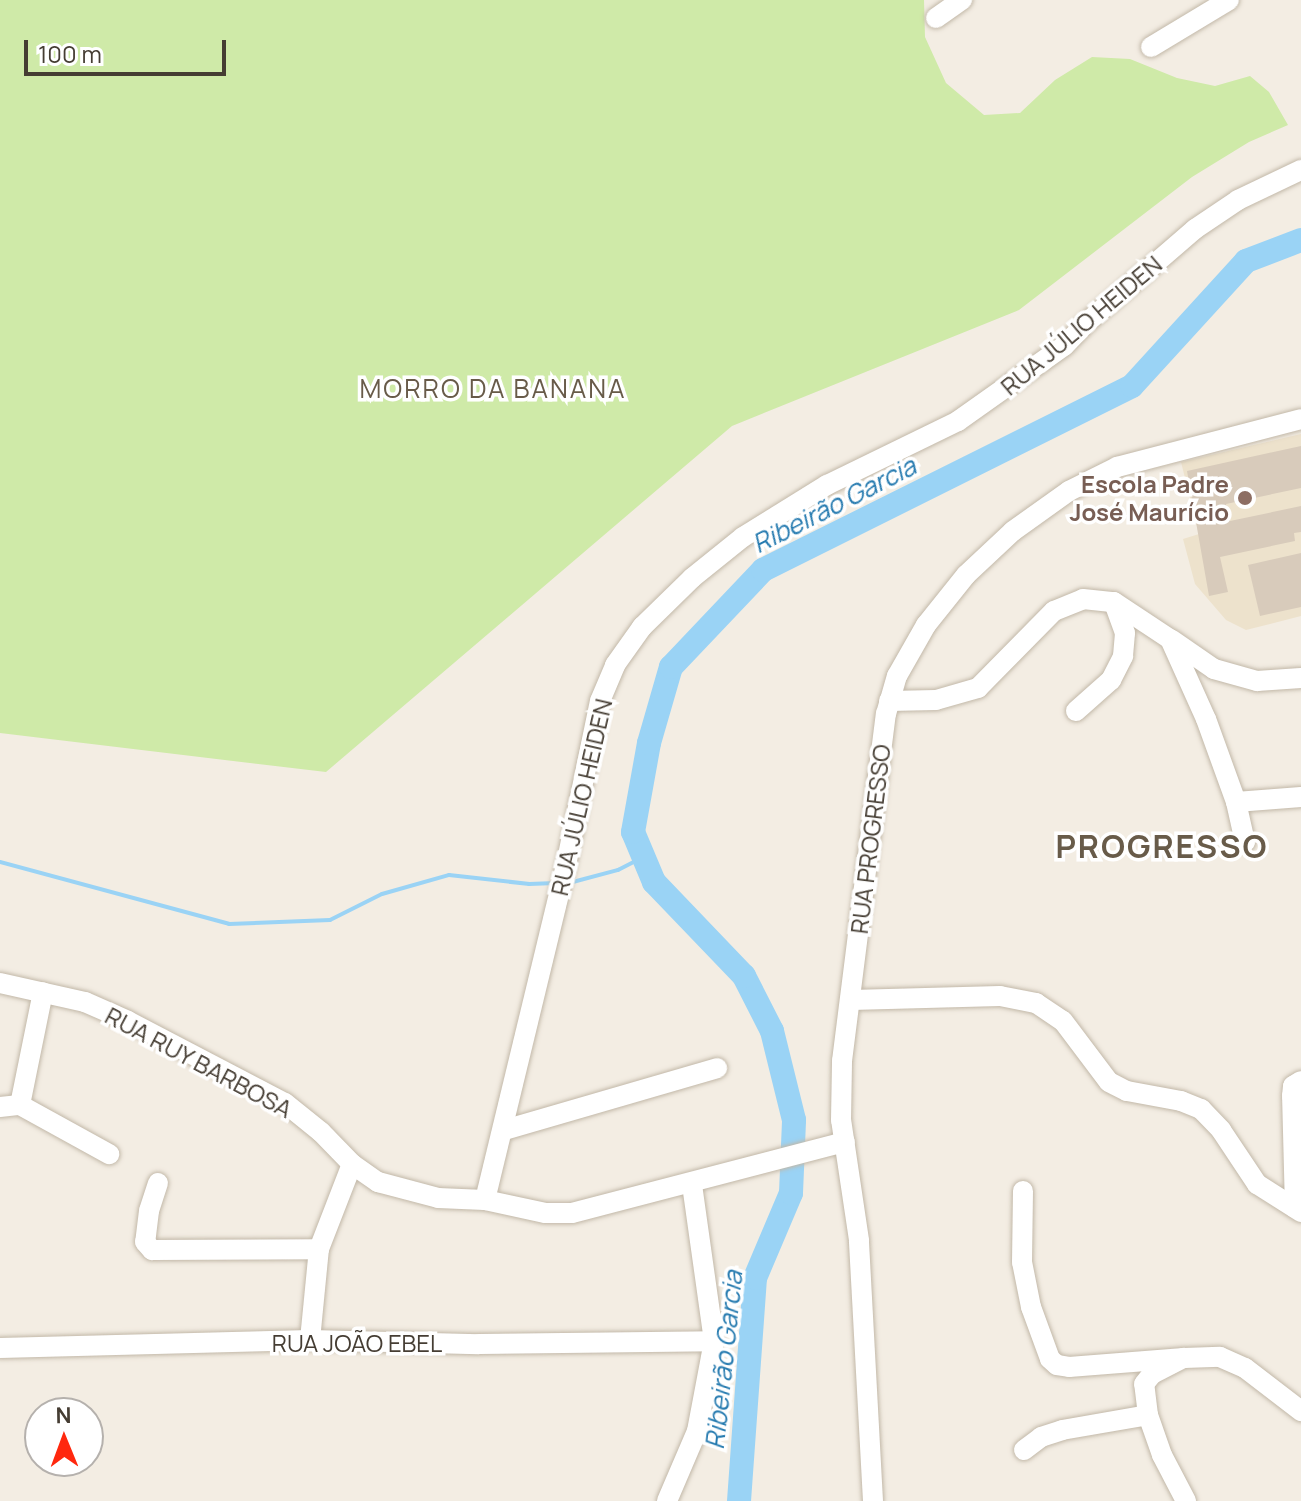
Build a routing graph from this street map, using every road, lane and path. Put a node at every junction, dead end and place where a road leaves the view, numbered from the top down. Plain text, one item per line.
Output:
1 (962, 0) edge
2 (1229, 0) edge
3 (936, 18) dead end
4 (1151, 47) dead end
5 (1301, 170) edge
6 (1301, 419) edge
7 (1114, 602) junction
8 (1170, 639) junction
9 (1301, 678) edge
10 (889, 701) junction
11 (1076, 711) dead end
12 (1301, 797) edge
13 (1236, 802) junction
14 (1245, 842) dead end
15 (0, 983) edge
16 (43, 992) junction
17 (851, 1000) junction
18 (717, 1068) dead end
19 (1301, 1081) edge
20 (10, 1106) edge
21 (504, 1130) junction
22 (845, 1142) junction
23 (109, 1154) dead end
24 (352, 1164) junction
25 (158, 1183) dead end
26 (692, 1185) junction
27 (1023, 1191) dead end
28 (485, 1200) junction
29 (1298, 1210) edge
30 (319, 1249) junction
31 (310, 1340) junction
32 (714, 1341) junction
33 (0, 1348) edge
34 (1184, 1358) junction
35 (1301, 1411) edge
36 (1148, 1415) junction
37 (1024, 1450) dead end
38 (667, 1501) edge
39 (873, 1501) edge
40 (1186, 1501) edge

1 - 3 street
2 - 4 street
5 - 21 street, RUA JÚLIO HEIDEN
6 - 10 street, RUA PROGRESSO
7 - 8 street
7 - 10 street
7 - 11 street
8 - 9 street
8 - 13 street
10 - 17 street, RUA PROGRESSO
12 - 13 street
13 - 14 street
15 - 16 street, RUA RUY BARBOSA
16 - 20 street
16 - 24 street, RUA RUY BARBOSA
17 - 22 street, RUA PROGRESSO
17 - 29 street
18 - 21 street
19 - 29 street
20 - 23 street
21 - 28 street, RUA JÚLIO HEIDEN
22 - 26 street, RUA RUY BARBOSA
22 - 39 street, RUA PROGRESSO
24 - 28 street, RUA RUY BARBOSA
24 - 30 street
25 - 30 street
26 - 28 street, RUA RUY BARBOSA
26 - 32 street
27 - 34 street
30 - 31 street
31 - 32 street, RUA JOÃO EBEL
31 - 33 street, RUA JOÃO EBEL
32 - 38 street
34 - 35 street
34 - 36 street
36 - 37 street
36 - 40 street

